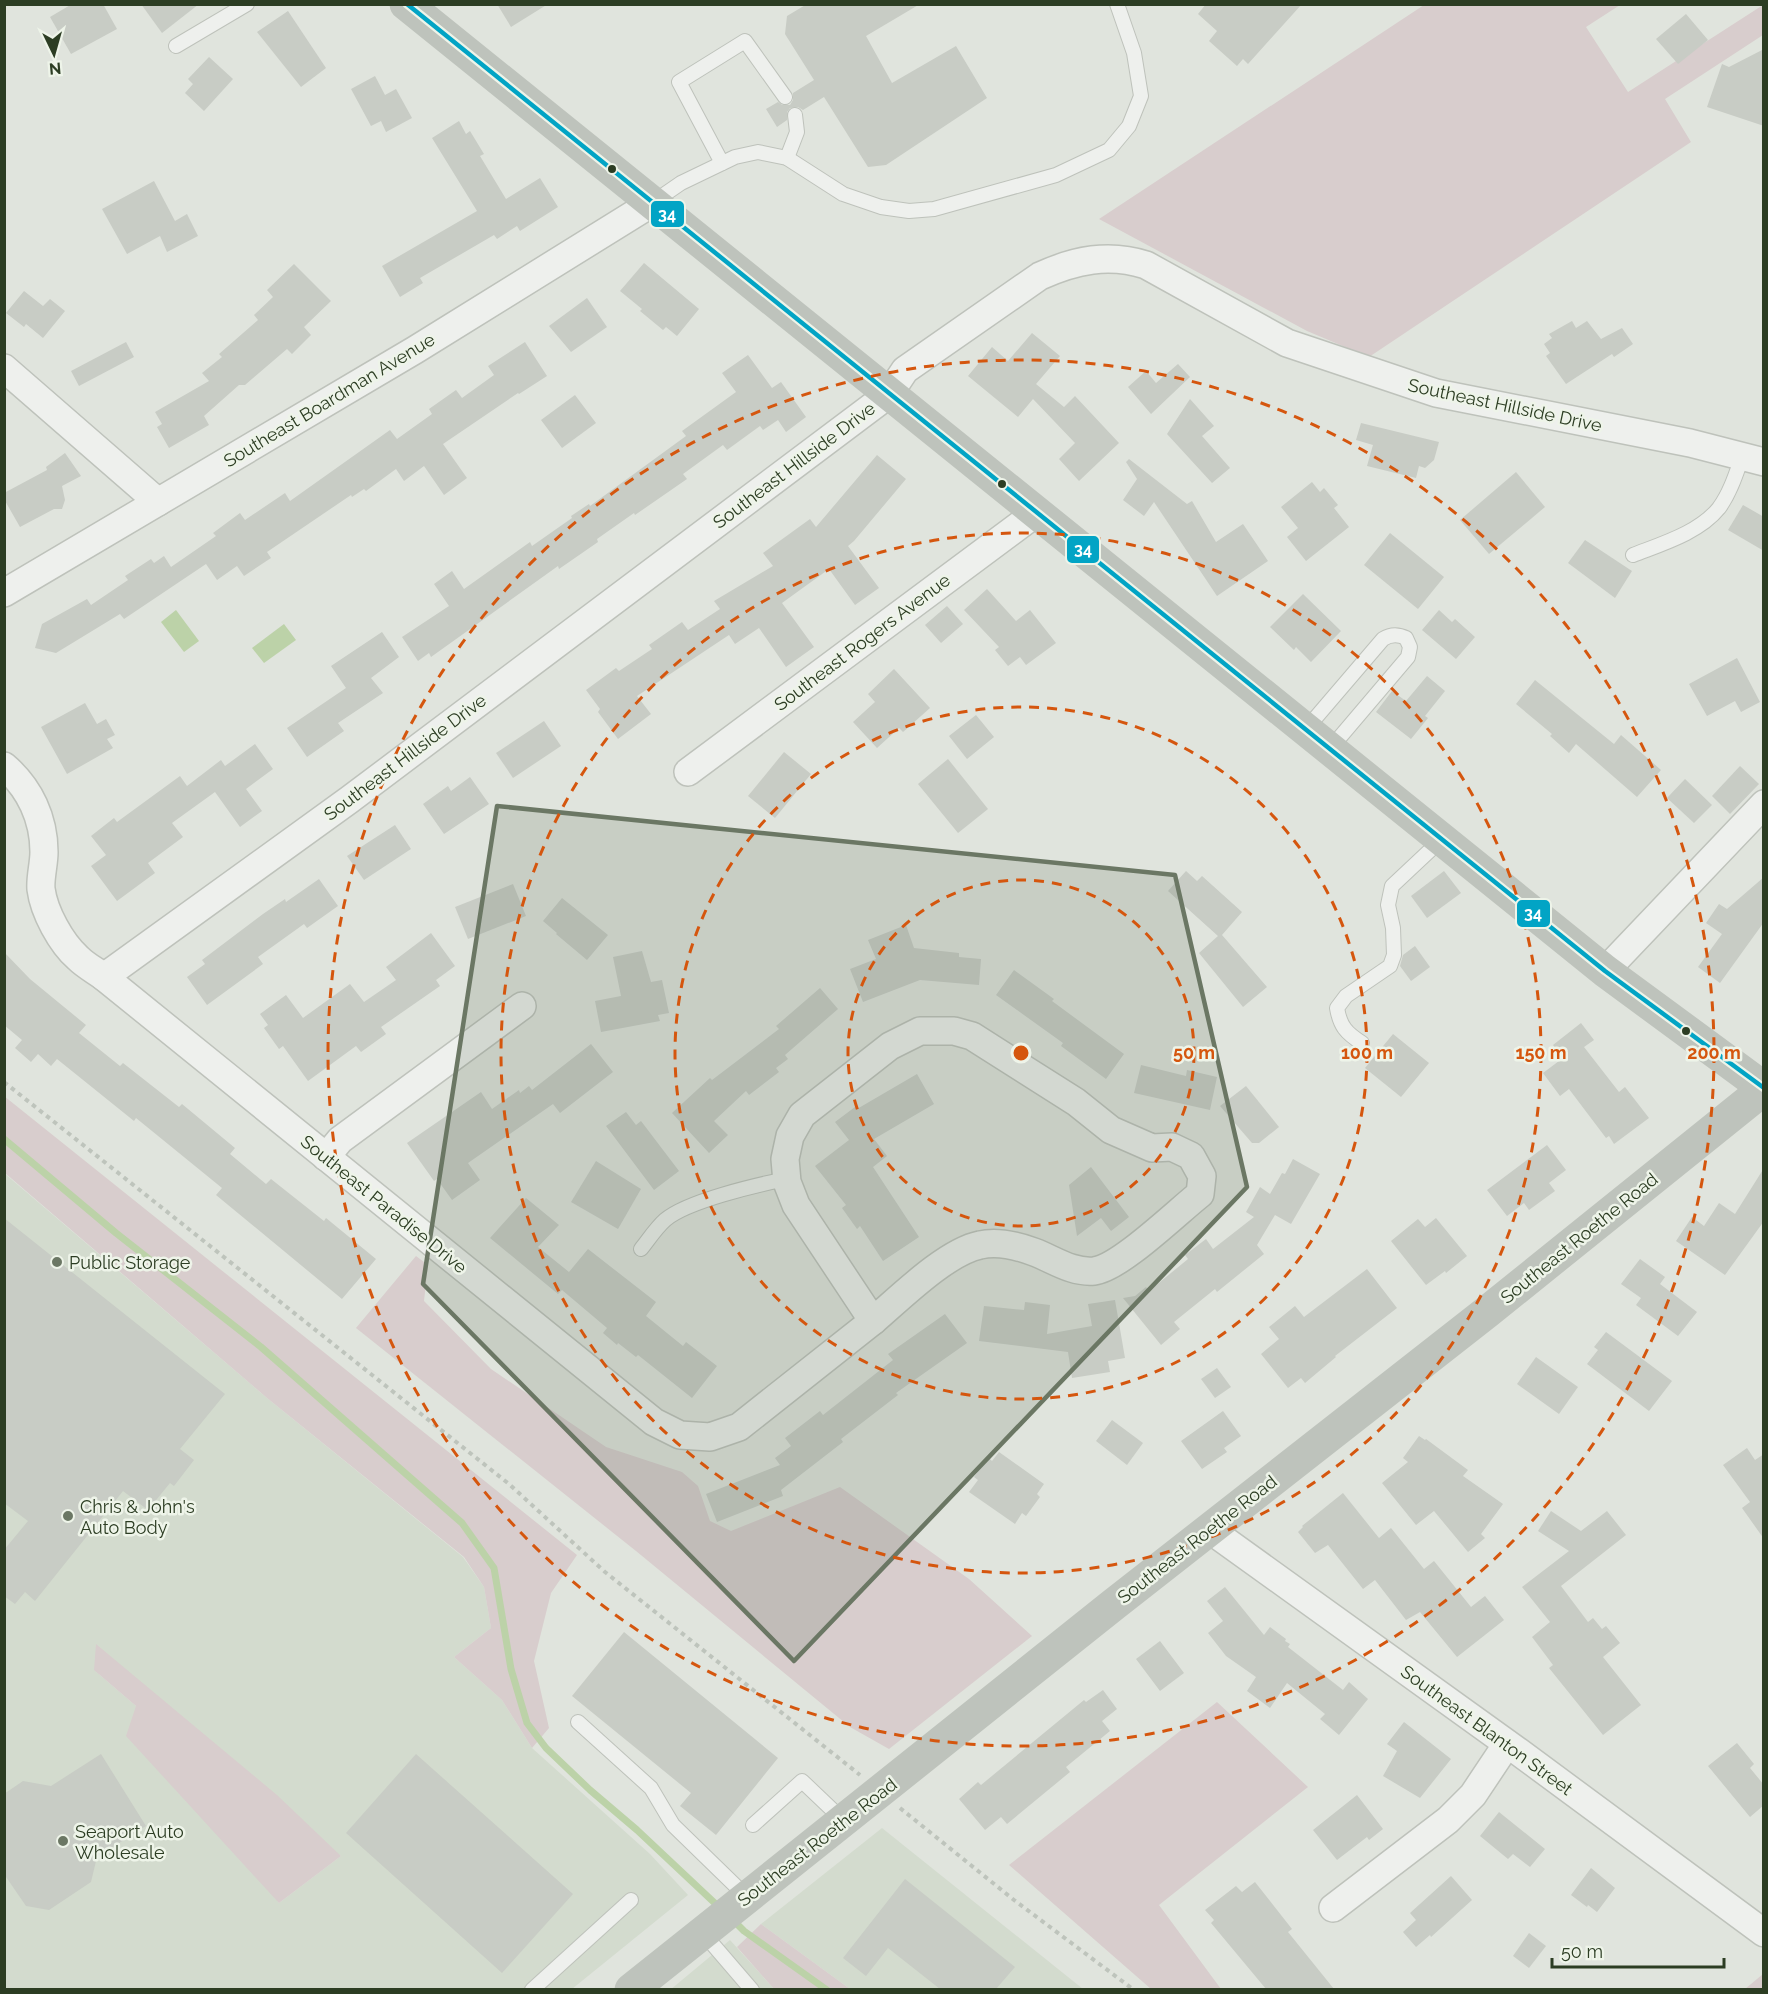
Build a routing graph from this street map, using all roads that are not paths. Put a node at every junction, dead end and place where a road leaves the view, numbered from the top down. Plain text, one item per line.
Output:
1 (247, 4) edge
2 (406, 4) edge
3 (1118, 4) edge
4 (176, 46) dead end
5 (785, 97) dead end
6 (795, 115) dead end
7 (787, 158) junction
8 (722, 163) junction
9 (652, 203) junction
10 (4, 368) edge
11 (889, 394) junction
12 (1753, 459) edge
13 (158, 502) junction
14 (1036, 513) junction
15 (1632, 555) dead end
16 (4, 593) edge
17 (1317, 740) junction
18 (4, 766) edge
19 (688, 772) dead end
20 (1764, 804) edge
21 (1441, 840) junction
22 (1605, 971) junction
23 (104, 977) junction
24 (522, 1006) dead end
25 (1362, 1043) dead end
26 (1764, 1089) edge
27 (326, 1157) junction
28 (786, 1179) junction
29 (641, 1249) dead end
30 (873, 1321) junction
31 (1209, 1529) junction
32 (578, 1722) dead end
33 (1507, 1744) junction
34 (844, 1821) junction
35 (753, 1826) dead end
36 (747, 1897) junction
37 (631, 1899) dead end
38 (1333, 1908) dead end
39 (703, 1933) junction
40 (1764, 1933) edge
41 (744, 1987) edge
42 (532, 1989) edge
43 (631, 1989) edge

1 - 4 lane
2 - 9 street
3 - 7 lane
5 - 8 lane
6 - 7 lane
7 - 8 lane
8 - 9 lane
9 - 11 street
9 - 13 street, Southeast Boardman Avenue
10 - 13 street
11 - 12 street, Southeast Hillside Drive
11 - 14 street
11 - 23 street, Southeast Hillside Drive
12 - 15 lane
13 - 16 street, Southeast Boardman Avenue
14 - 17 street
14 - 19 street, Southeast Rogers Avenue
17 - 17 lane
17 - 21 street
18 - 23 street, Southeast Paradise Drive
20 - 22 street
21 - 22 street
21 - 25 lane
22 - 26 street
23 - 27 street, Southeast Paradise Drive
24 - 27 street
26 - 31 street, Southeast Roethe Road
27 - 30 street, Southeast Paradise Drive
28 - 29 lane
28 - 30 street, Southeast Paradise Drive
28 - 30 street, Southeast Paradise Drive
31 - 33 street, Southeast Blanton Street
31 - 34 street, Southeast Roethe Road
32 - 36 lane
33 - 38 street
33 - 40 street, Southeast Blanton Street
34 - 35 lane
34 - 36 street, Southeast Roethe Road
36 - 39 street, Southeast Roethe Road
37 - 42 lane
39 - 41 lane
39 - 43 street, Southeast Roethe Road

